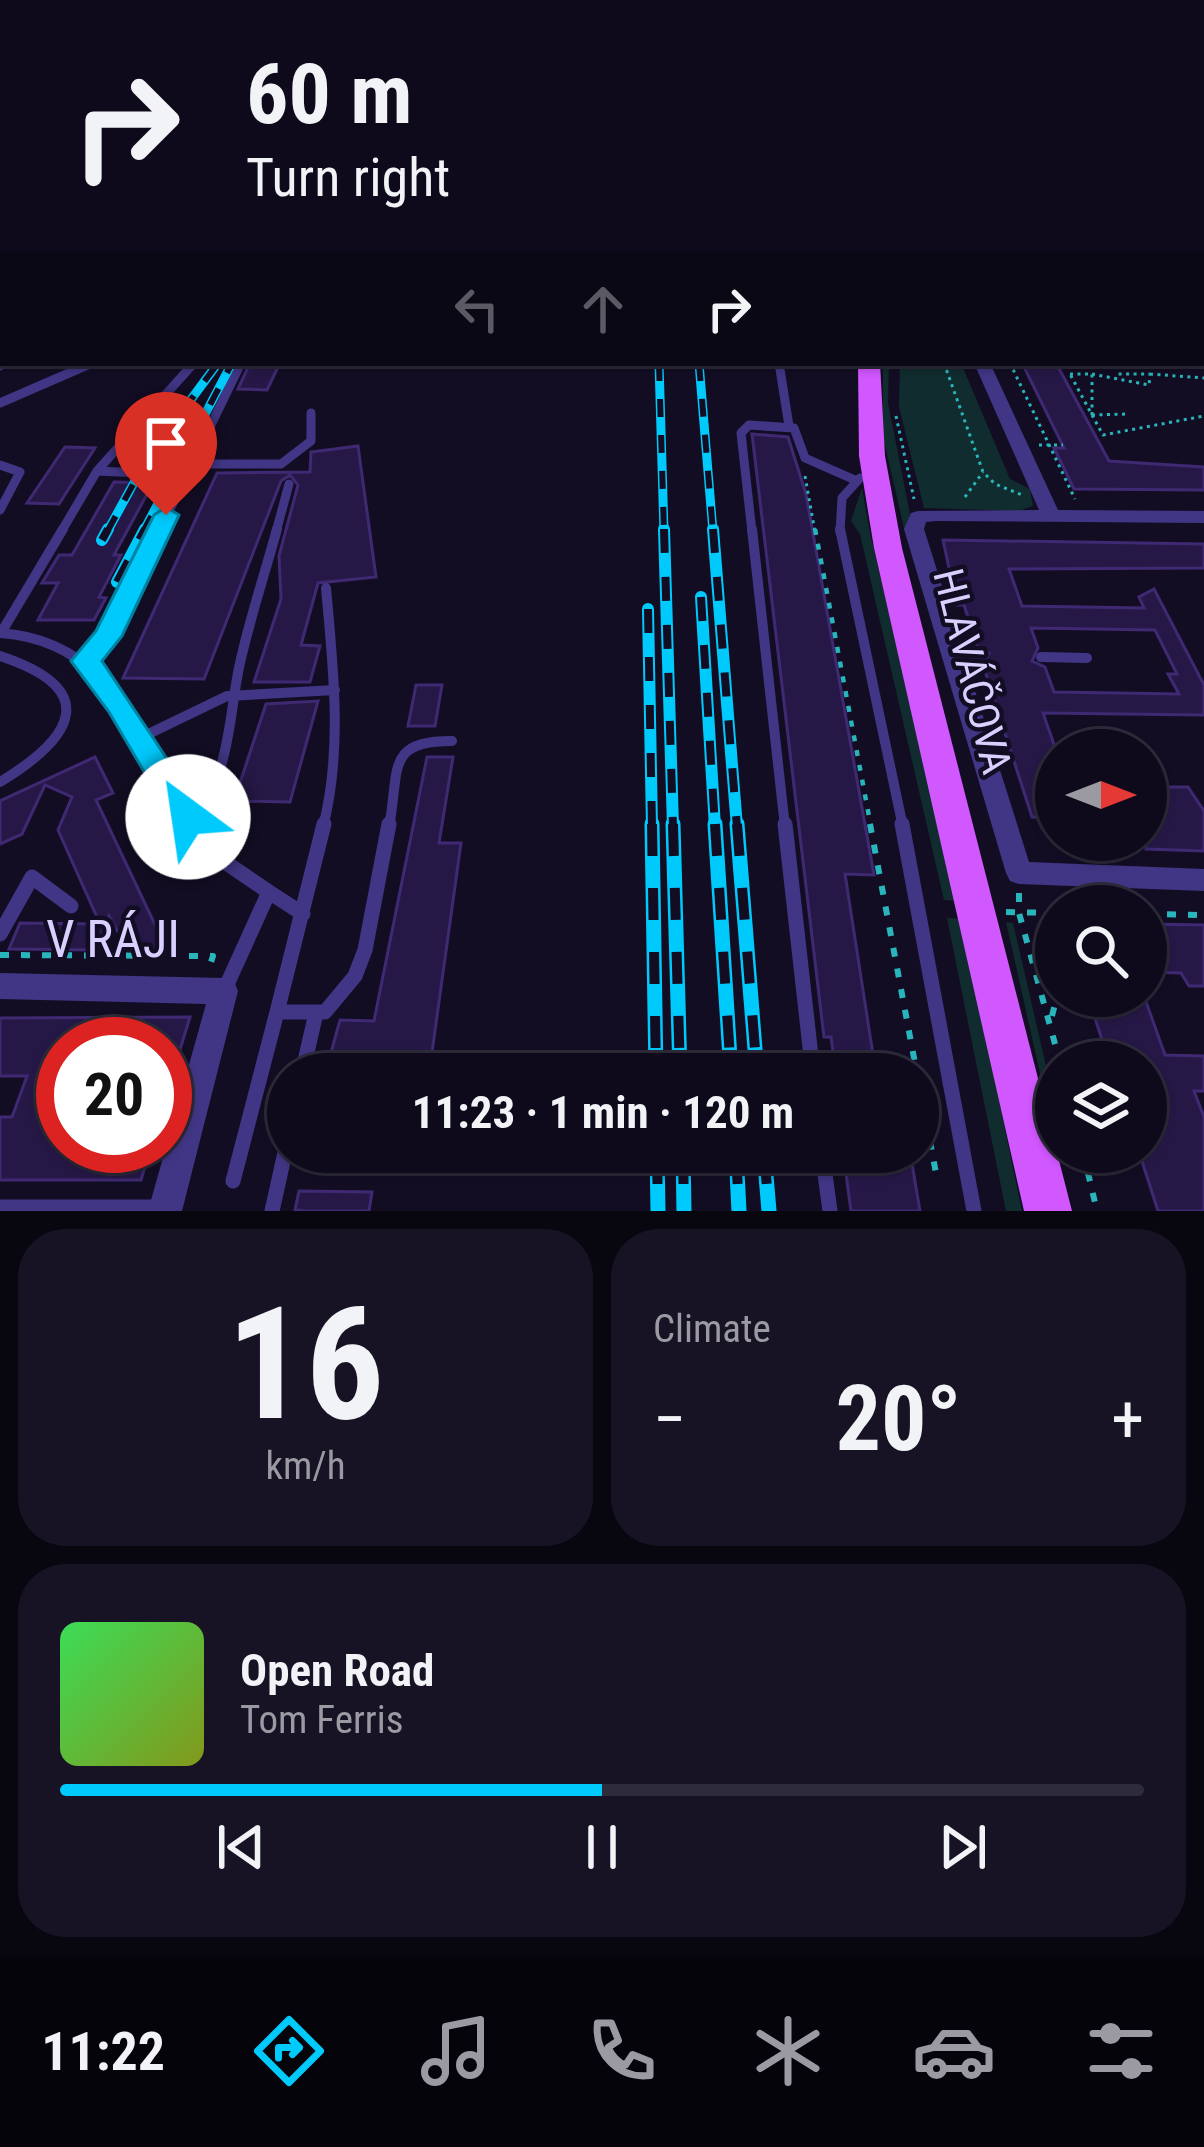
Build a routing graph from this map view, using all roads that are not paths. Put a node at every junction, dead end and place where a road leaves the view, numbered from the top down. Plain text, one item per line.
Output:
1 (85, 366) edge
2 (191, 366) edge
3 (240, 366) edge
4 (779, 366) edge
5 (869, 366) edge
6 (983, 366) edge
7 (0, 403) edge
8 (310, 413) dead end
9 (789, 426) junction
10 (285, 463) junction
11 (0, 465) edge
12 (188, 470) junction
13 (97, 471) junction
14 (865, 479) junction
15 (1047, 505) junction
16 (0, 510) edge
17 (1204, 517) edge
18 (326, 588) dead end
19 (1, 633) edge
20 (950, 655) junction
21 (0, 656) edge
22 (980, 656) dead end
23 (1041, 657) dead end
24 (1087, 658) dead end
25 (86, 661) junction
26 (334, 691) junction
27 (235, 695) junction
28 (140, 738) junction
29 (452, 741) dead end
30 (0, 782) edge
31 (188, 817) junction
32 (1204, 880) edge
33 (269, 892) junction
34 (71, 906) dead end
35 (303, 914) junction
36 (0, 934) edge
37 (0, 986) edge
38 (224, 991) junction
39 (277, 1012) junction
40 (316, 1013) junction
41 (307, 1053) edge
42 (811, 1053) edge
43 (280, 1173) edge
44 (825, 1173) edge
45 (233, 1181) dead end
46 (0, 1207) edge
47 (166, 1209) edge
48 (272, 1211) edge
49 (830, 1211) edge
50 (974, 1211) edge
51 (1048, 1211) edge

1 - 7 lane
2 - 13 lane
3 - 12 lane
4 - 9 lane
5 - 14 main road, HLAVÁČOVA
6 - 15 street
8 - 10 lane
9 - 14 lane
9 - 42 lane
10 - 12 lane
10 - 27 lane
11 - 16 lane
12 - 13 lane
12 - 25 lane
13 - 19 lane
14 - 50 lane
14 - 51 main road, HLAVÁČOVA
15 - 17 street
15 - 20 street, HLAVÁČOVA
18 - 26 lane
19 - 25 lane
20 - 22 lane
20 - 32 street, HLAVÁČOVA
21 - 30 lane
23 - 24 lane
25 - 28 lane
26 - 27 lane
26 - 35 lane
27 - 28 lane
27 - 31 lane
28 - 31 lane
29 - 40 lane
31 - 33 lane
33 - 35 lane
33 - 38 lane
34 - 36 lane
35 - 39 lane
37 - 38 street, V RÁJI
38 - 47 street
39 - 40 lane
39 - 45 lane
40 - 41 lane
43 - 48 lane
44 - 49 lane
46 - 47 lane

